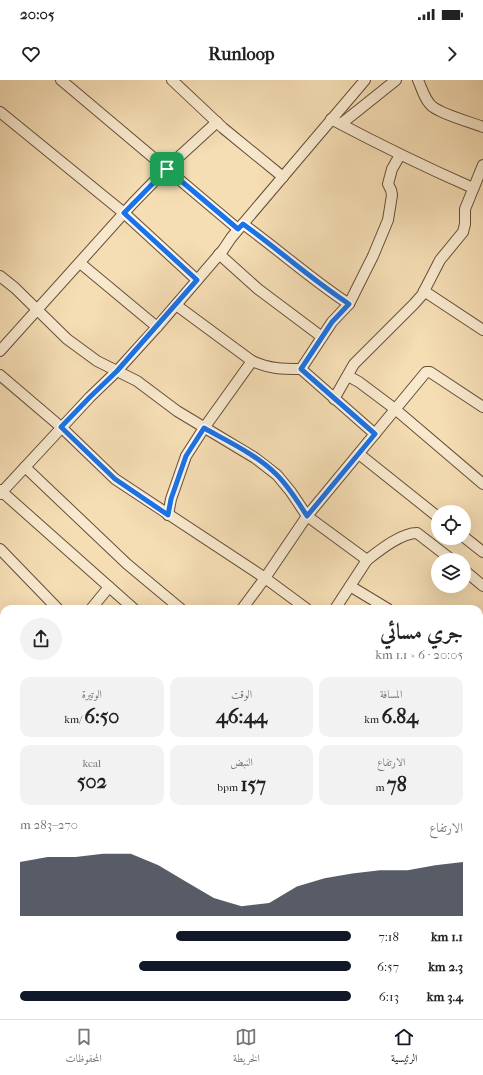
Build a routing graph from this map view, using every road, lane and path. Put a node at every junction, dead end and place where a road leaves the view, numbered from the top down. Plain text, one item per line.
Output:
1 (61, 80) edge
2 (172, 80) edge
3 (365, 80) edge
4 (396, 80) edge
5 (418, 80) edge
6 (0, 112) edge
7 (331, 119) junction
8 (217, 122) junction
9 (341, 124) junction
10 (483, 127) edge
11 (400, 155) junction
12 (483, 165) edge
13 (167, 169) junction
14 (283, 177) junction
15 (478, 184) edge
16 (124, 213) junction
17 (241, 226) junction
18 (219, 254) junction
19 (80, 263) junction
20 (0, 276) edge
21 (197, 280) junction
22 (424, 291) junction
23 (349, 304) junction
24 (176, 305) junction
25 (37, 310) junction
26 (157, 327) junction
27 (483, 330) edge
28 (322, 337) junction
29 (0, 351) edge
30 (252, 362) junction
31 (301, 369) junction
32 (117, 371) junction
33 (0, 375) edge
34 (348, 376) junction
35 (334, 399) junction
36 (483, 408) edge
37 (395, 410) junction
38 (61, 427) junction
39 (204, 428) junction
40 (375, 434) junction
41 (358, 454) junction
42 (25, 467) junction
43 (483, 484) edge
44 (1, 492) edge
45 (431, 511) edge
46 (168, 515) junction
47 (307, 516) junction
48 (471, 543) edge
49 (0, 548) edge
50 (483, 552) edge
51 (443, 553) edge
52 (367, 560) junction
53 (471, 576) edge
54 (265, 578) junction
55 (350, 586) junction
56 (483, 586) edge
57 (109, 587) junction
58 (54, 605) edge
59 (94, 605) edge
60 (129, 605) edge
61 (175, 605) edge
62 (245, 605) edge
63 (302, 605) edge
64 (338, 605) edge
65 (381, 605) edge

1 - 13 street
2 - 8 street
3 - 7 street
4 - 9 street
5 - 10 street
6 - 16 street
7 - 9 street
7 - 14 street
8 - 13 street
8 - 14 street
9 - 11 street
11 - 15 street
11 - 23 street
12 - 15 street
13 - 16 street
13 - 17 street
14 - 17 street
15 - 22 street
16 - 19 street
16 - 21 street
17 - 18 street
17 - 23 street
18 - 21 street
18 - 28 street
19 - 25 street
19 - 26 street
20 - 25 street
21 - 24 street
22 - 27 street
22 - 34 street
23 - 28 street
24 - 26 street
24 - 30 street
25 - 29 street
25 - 32 street
26 - 32 street
28 - 31 street
30 - 31 street
30 - 39 street
31 - 35 street
32 - 38 street
32 - 39 street
33 - 38 street
34 - 35 street
34 - 37 street
35 - 40 street
36 - 37 street
37 - 40 street
37 - 43 street
38 - 42 street
38 - 46 street
39 - 46 street
39 - 47 street
40 - 41 street
41 - 45 street
41 - 47 street
42 - 44 street
42 - 61 street
44 - 57 street
46 - 54 street
47 - 52 street
47 - 54 street
48 - 50 street
49 - 58 street
51 - 52 street
52 - 55 street
53 - 56 street
54 - 62 street
54 - 63 street
55 - 64 street
55 - 65 street
57 - 59 street
57 - 60 street

